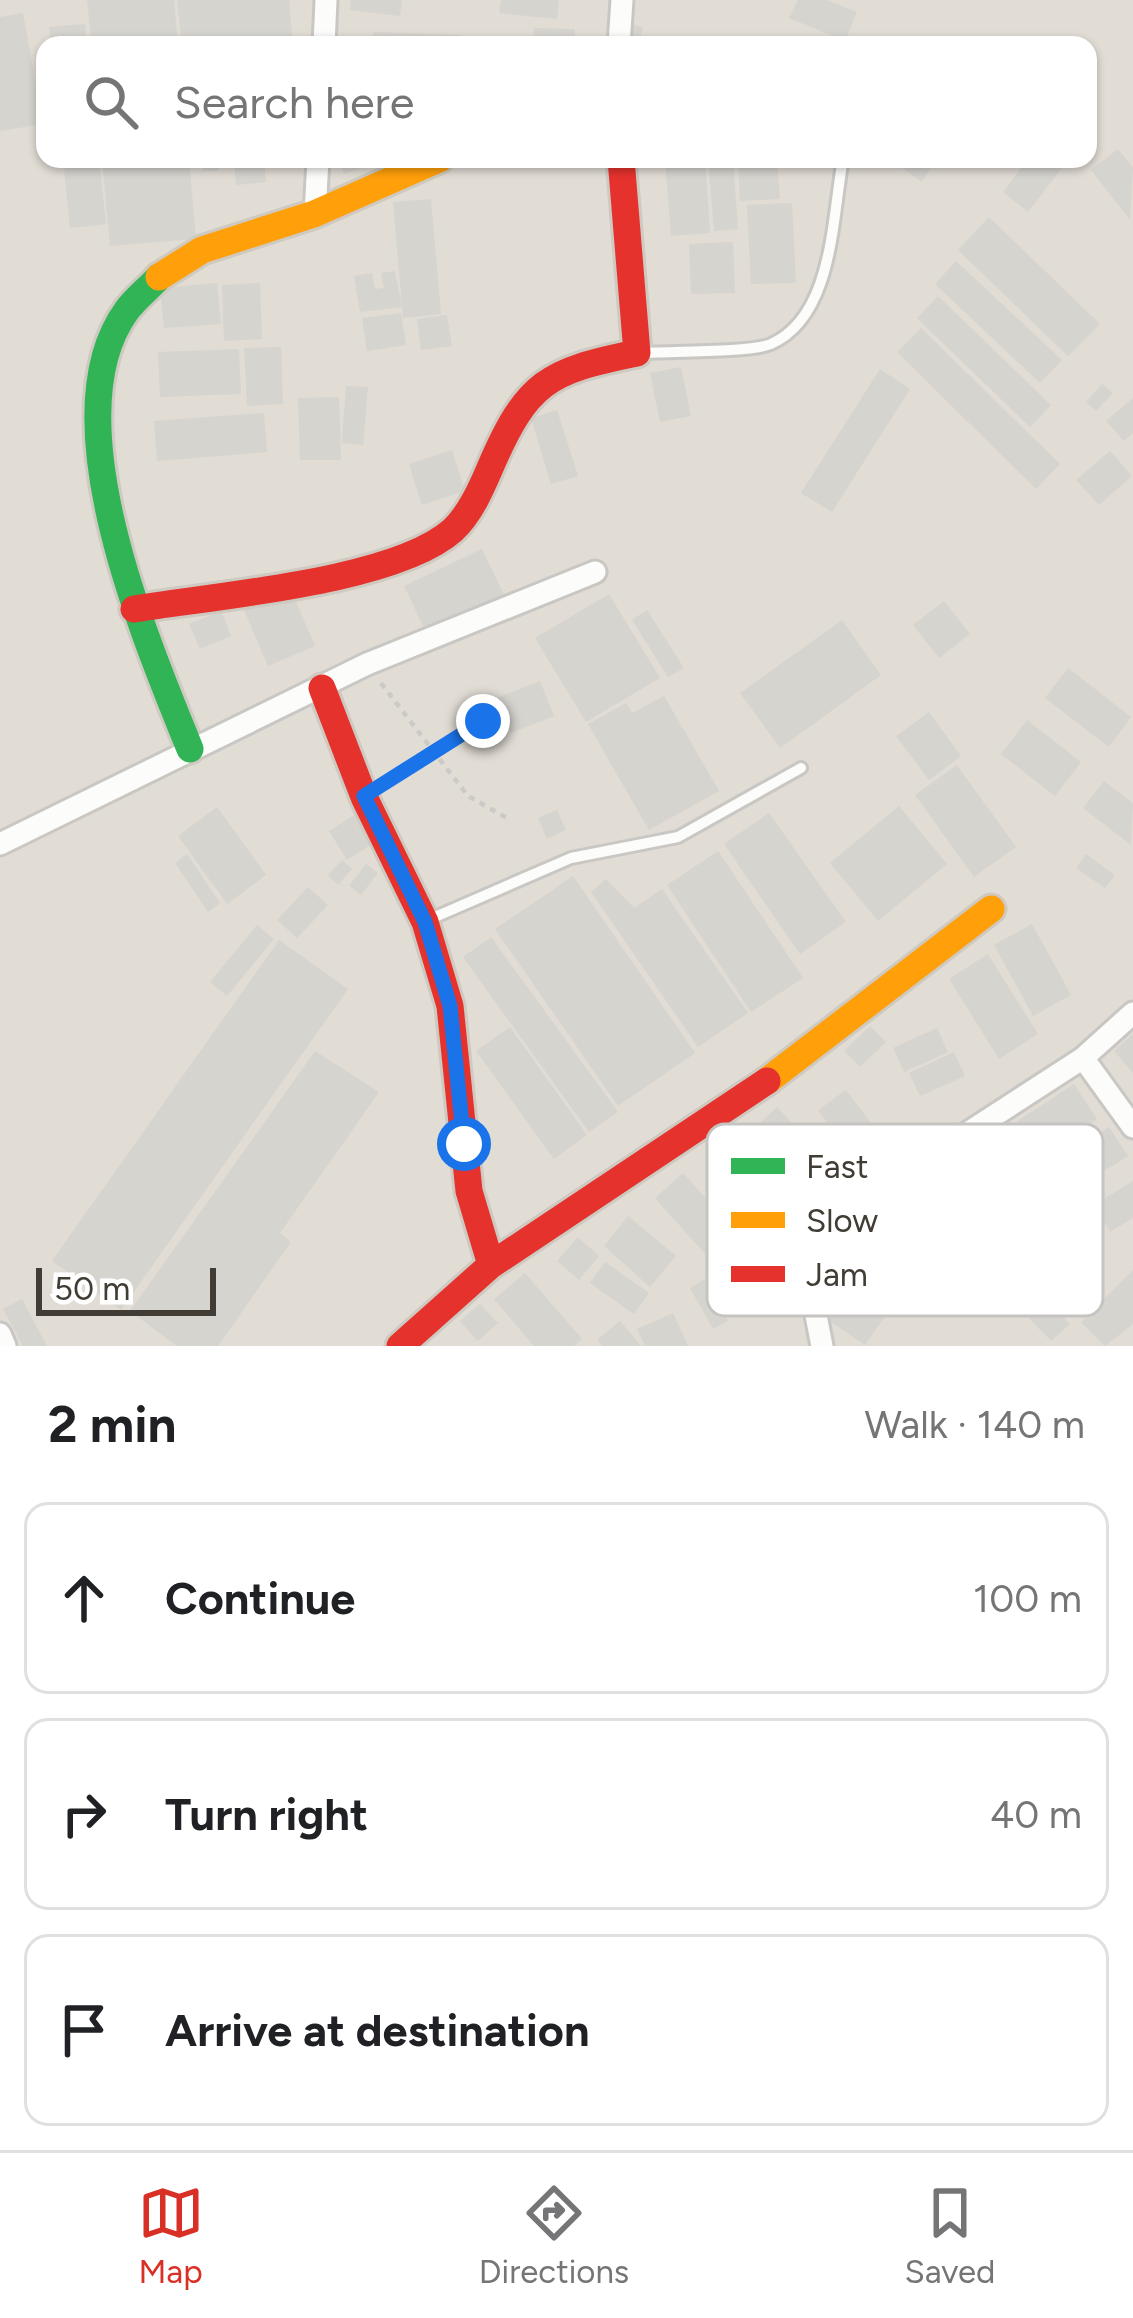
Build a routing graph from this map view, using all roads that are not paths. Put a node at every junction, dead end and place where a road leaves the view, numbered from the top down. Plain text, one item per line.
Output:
1 (326, 0) edge
2 (622, 0) edge
3 (324, 36) edge
4 (620, 36) edge
5 (318, 168) edge
6 (419, 168) edge
7 (622, 168) edge
8 (841, 168) edge
9 (315, 214) junction
10 (637, 353) junction
11 (595, 572) dead end
12 (134, 609) junction
13 (322, 688) junction
14 (190, 749) junction
15 (802, 768) dead end
16 (0, 844) edge
17 (991, 909) dead end
18 (425, 922) junction
19 (1133, 1013) edge
20 (1082, 1058) junction
21 (708, 1124) edge
22 (980, 1124) edge
23 (707, 1125) edge
24 (1133, 1127) edge
25 (490, 1265) junction
26 (816, 1316) edge
27 (0, 1334) edge
28 (5, 1346) edge
29 (400, 1346) edge
30 (822, 1346) edge

1 - 3 street
2 - 4 street
5 - 9 street
6 - 9 street
7 - 10 street
8 - 10 lane
9 - 12 street
10 - 12 street
11 - 13 street
12 - 14 street
13 - 14 street
13 - 18 street
14 - 16 street
15 - 18 lane
17 - 21 street
18 - 25 street
19 - 20 street
20 - 22 street
20 - 24 street
23 - 25 street
25 - 29 street
26 - 30 street
27 - 28 street

